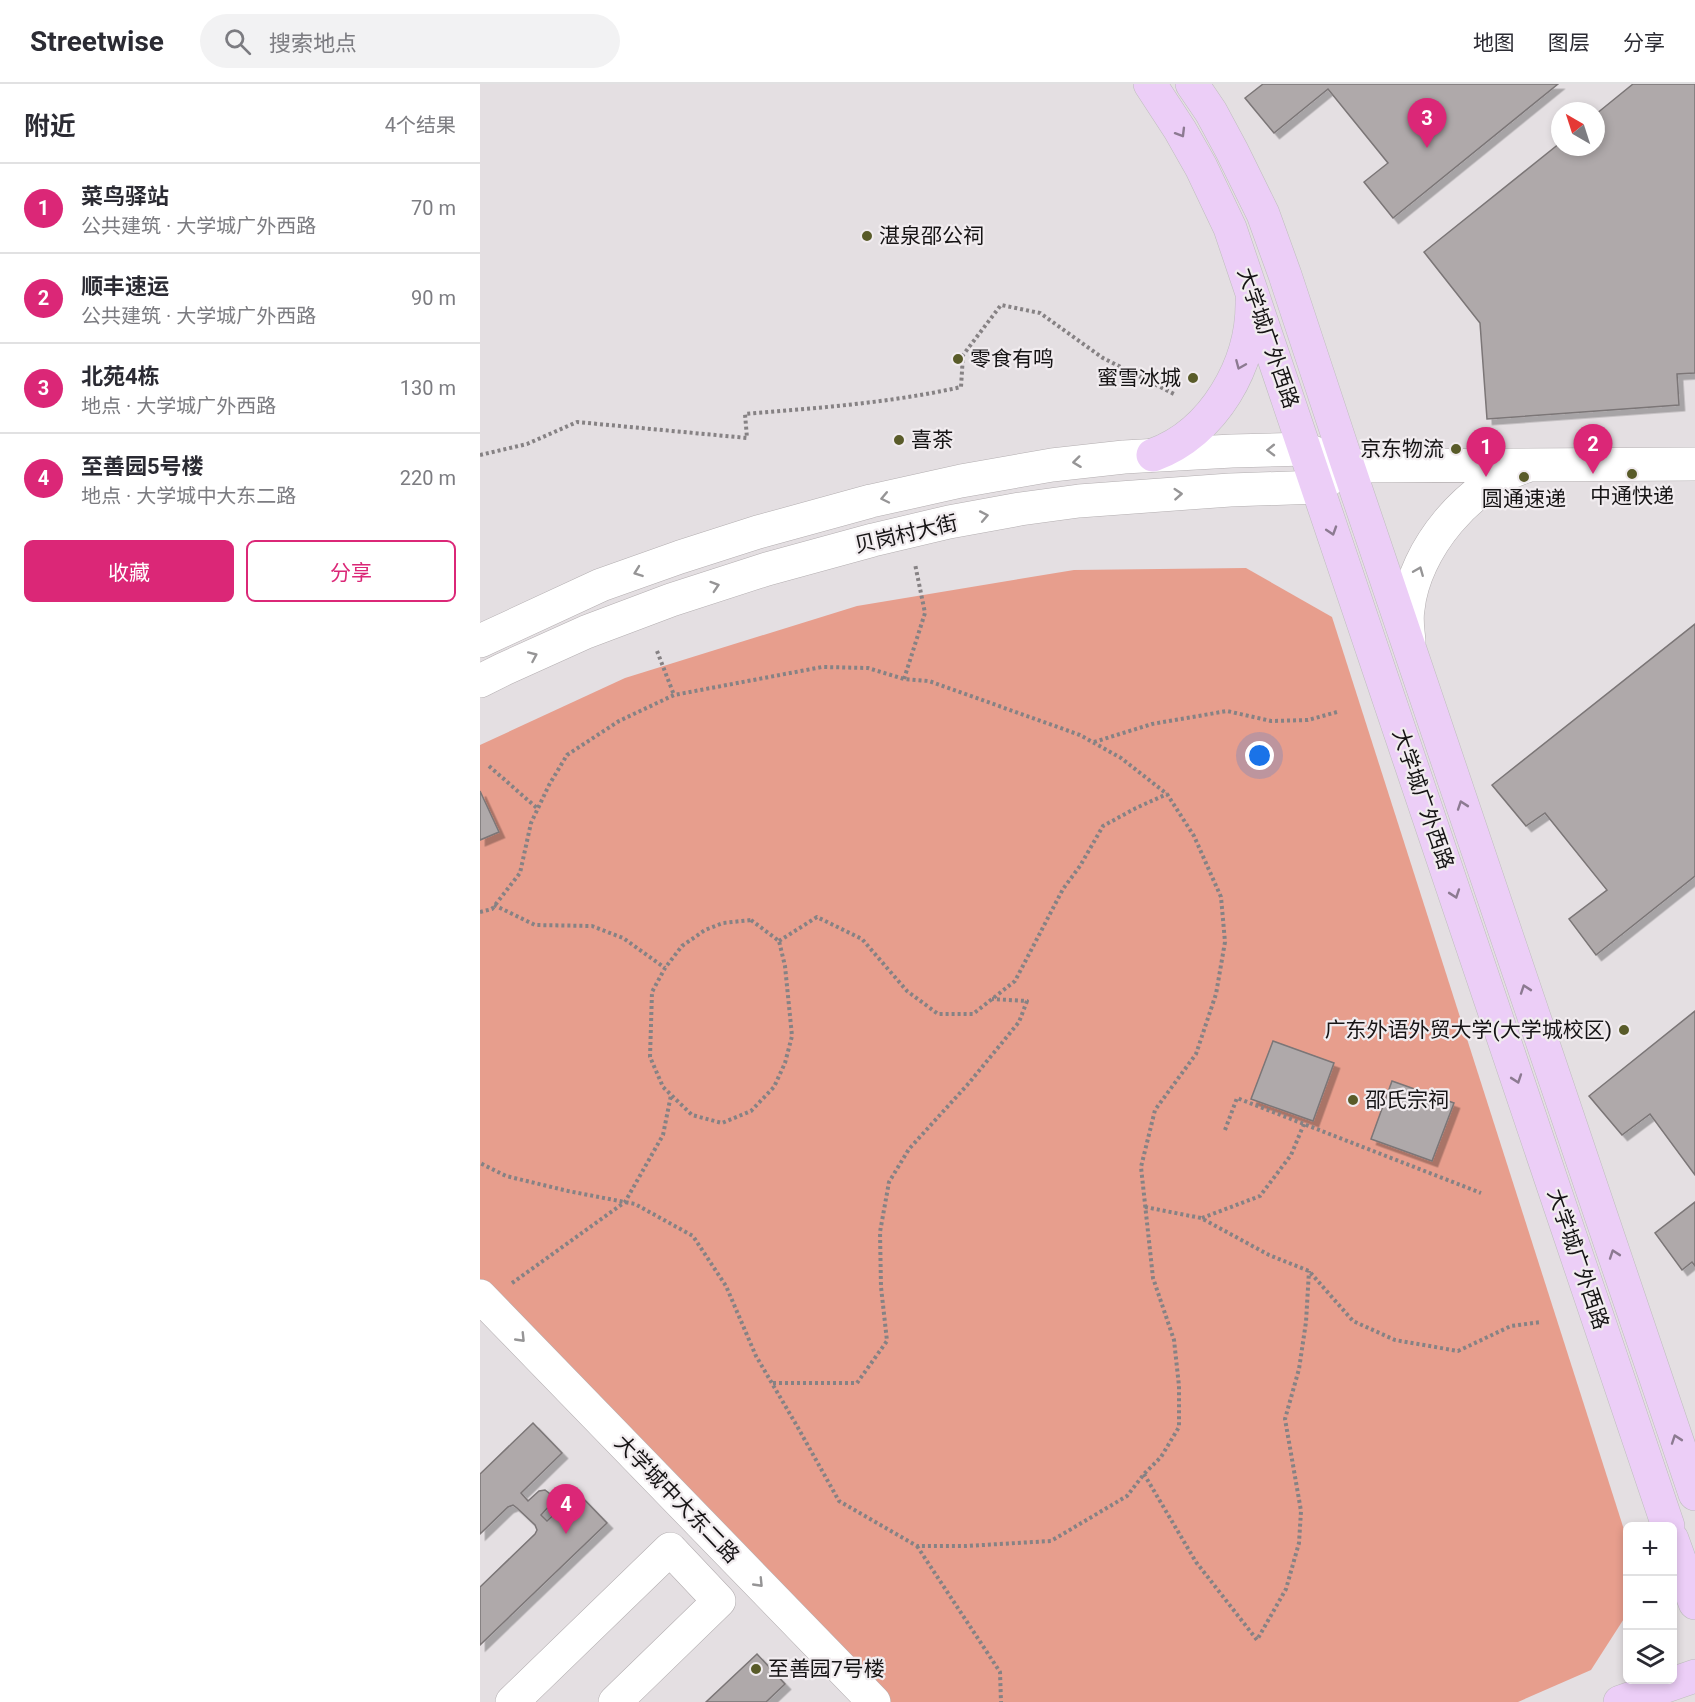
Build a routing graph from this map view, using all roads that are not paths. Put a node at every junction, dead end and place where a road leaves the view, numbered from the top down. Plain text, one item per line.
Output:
1 (1150, 84) edge
2 (1192, 84) edge
3 (1251, 287) junction
4 (1305, 449) junction
5 (1153, 455) junction
6 (1534, 464) junction
7 (1695, 464) edge
8 (1348, 466) junction
9 (1318, 487) junction
10 (480, 641) edge
11 (1410, 649) junction
12 (480, 681) edge
13 (494, 1291) edge
14 (1695, 1494) edge
15 (1666, 1522) edge
16 (1677, 1553) edge
17 (1695, 1604) edge
18 (1695, 1676) edge
19 (512, 1702) edge
20 (615, 1702) edge
21 (874, 1702) edge
22 (1620, 1702) edge

1 -> 3 main road, 大学城广外西路
2 - 8 main road, 大学城广外西路
3 - 4 main road, 大学城广外西路
3 -> 5 main road
4 -> 5 street, 贝岗村大街
4 - 8 street, 贝岗村大街
4 - 9 main road, 大学城广外西路
5 -> 10 street, 贝岗村大街
6 - 7 street, 贝岗村大街
6 - 8 street, 贝岗村大街
11 -> 6 street
8 - 9 street
8 - 11 main road, 大学城广外西路
12 -> 9 street, 贝岗村大街
9 -> 15 main road, 大学城广外西路
14 -> 11 main road, 大学城广外西路
13 -> 21 street, 大学城中大东二路
16 - 17 main road
18 - 22 main road
19 - 20 street

